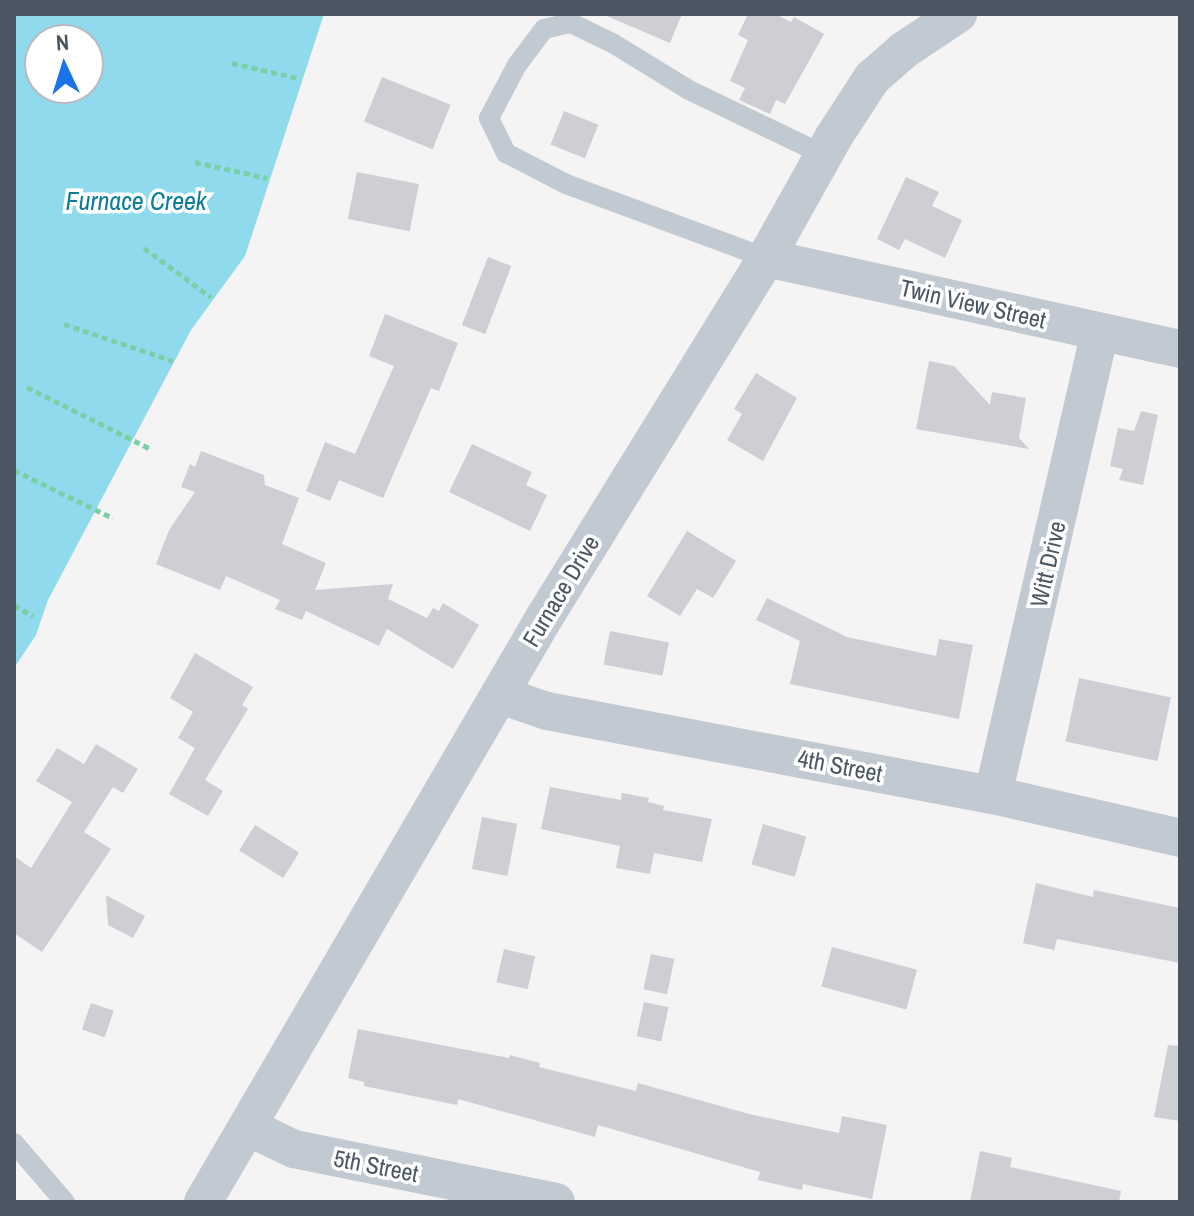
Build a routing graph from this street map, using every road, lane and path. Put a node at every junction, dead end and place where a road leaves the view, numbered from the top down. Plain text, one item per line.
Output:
1 (946, 16) edge
2 (232, 63) dead end
3 (298, 78) dead end
4 (824, 155) junction
5 (195, 162) dead end
6 (267, 178) dead end
7 (144, 248) dead end
8 (766, 258) junction
9 (211, 297) dead end
10 (64, 324) dead end
11 (1100, 332) junction
12 (1180, 349) edge
13 (173, 361) dead end
14 (27, 387) dead end
15 (151, 449) dead end
16 (14, 470) edge
17 (113, 518) dead end
18 (14, 605) edge
19 (33, 616) dead end
20 (500, 695) junction
21 (993, 795) junction
22 (1180, 838) edge
23 (248, 1127) junction
24 (14, 1143) edge
25 (65, 1202) edge
26 (203, 1202) edge
27 (556, 1202) edge

1 - 4 street, Furnace Drive
2 - 3 path
4 - 8 street, Furnace Drive
4 - 8 lane
5 - 6 path
7 - 9 path
8 - 11 street, Twin View Street
8 - 20 street, Furnace Drive
10 - 13 path
11 - 12 street, Twin View Street
11 - 21 street, Witt Drive
14 - 15 path
16 - 17 path
18 - 19 path
20 - 21 street, 4th Street
20 - 23 street, Furnace Drive
21 - 22 street, 4th Street
23 - 26 street, Furnace Drive
23 - 27 street, 5th Street
24 - 25 lane

